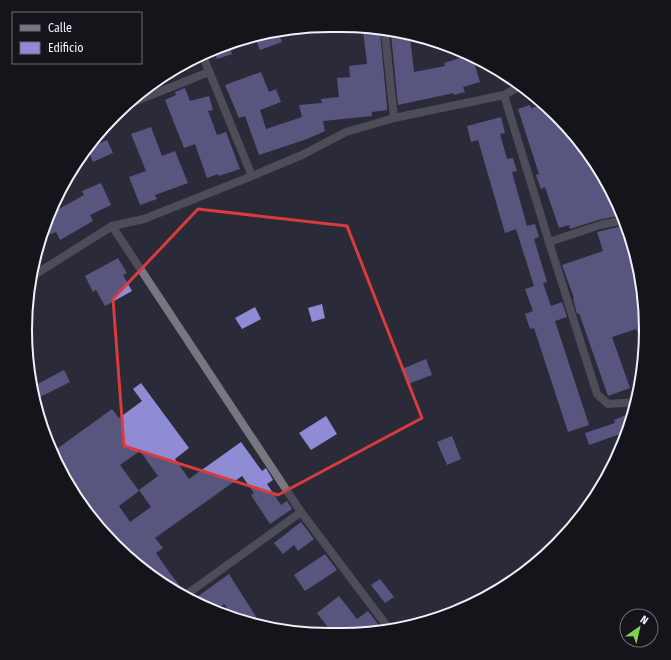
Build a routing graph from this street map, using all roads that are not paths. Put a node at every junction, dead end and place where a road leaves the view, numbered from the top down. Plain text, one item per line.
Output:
1 (385, 36) edge
2 (204, 60) edge
3 (208, 72) junction
4 (516, 89) edge
5 (504, 95) junction
6 (145, 98) edge
7 (394, 118) junction
8 (252, 176) junction
9 (618, 221) edge
10 (112, 226) junction
11 (549, 242) junction
12 (38, 273) edge
13 (630, 402) edge
14 (301, 512) junction
15 (189, 592) edge
16 (386, 624) edge

1 - 7 street
2 - 3 street
3 - 6 street
3 - 8 street
4 - 5 street
5 - 7 street
5 - 11 street
7 - 8 street
8 - 10 street
9 - 11 street
10 - 12 street
10 - 14 street
11 - 13 street
14 - 15 street
14 - 16 street

